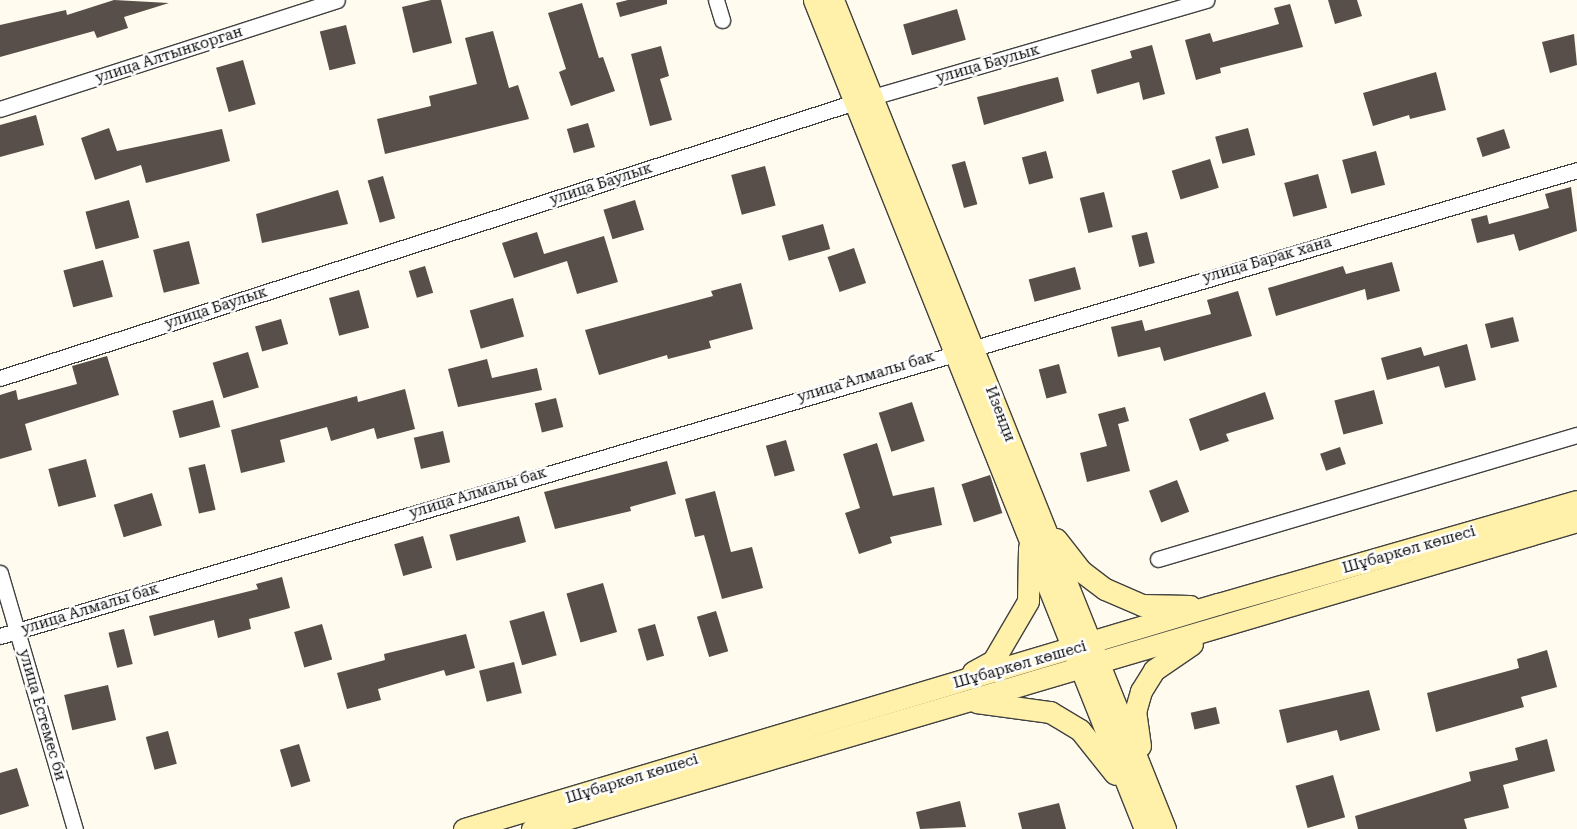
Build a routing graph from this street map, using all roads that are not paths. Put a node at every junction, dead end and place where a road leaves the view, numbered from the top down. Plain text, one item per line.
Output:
1 (337, 0) edge
2 (716, 0) edge
3 (814, 0) edge
4 (833, 0) edge
5 (1206, 0) edge
6 (722, 20) dead end
7 (864, 100) junction
8 (0, 109) edge
9 (1577, 170) edge
10 (965, 348) junction
11 (0, 378) edge
12 (1577, 435) edge
13 (1577, 501) edge
14 (1577, 521) edge
15 (1035, 527) junction
16 (1158, 559) dead end
17 (0, 573) edge
18 (1218, 604) junction
19 (1223, 628) junction
20 (18, 631) junction
21 (0, 636) edge
22 (1086, 656) junction
23 (951, 694) junction
24 (1141, 795) junction
25 (75, 829) edge
26 (464, 829) edge
27 (532, 829) edge
28 (1145, 829) edge
29 (1165, 829) edge

1 - 8 street, улица Алтынкорган
2 - 6 street
3 - 7 street, Изенди
4 - 7 street, Изенди
5 - 7 street, улица Баулык
7 - 10 street, Изенди
7 - 11 street, улица Баулык
9 - 10 street, улица Барак хана
10 - 15 street, Изенди
10 - 20 street, улица Алмалы бак
12 - 16 street
13 - 18 street, Шұбаркөл көшесі
14 - 19 street, Шұбаркөл көшесі
15 - 18 street
15 - 22 street, Изенди
15 - 23 street
17 - 20 street, улица Естемес би
18 - 22 street, Шұбаркөл көшесі
19 - 22 street, Шұбаркөл көшесі
19 - 24 street
20 - 21 street, улица Алмалы бак
20 - 25 street, улица Естемес би
22 - 23 street, Шұбаркөл көшесі
22 - 24 street, Изенди
23 - 24 street
23 - 26 street, Шұбаркөл көшесі
23 - 27 street, Шұбаркөл көшесі
24 - 28 street, Изенди
24 - 29 street, Изенди

